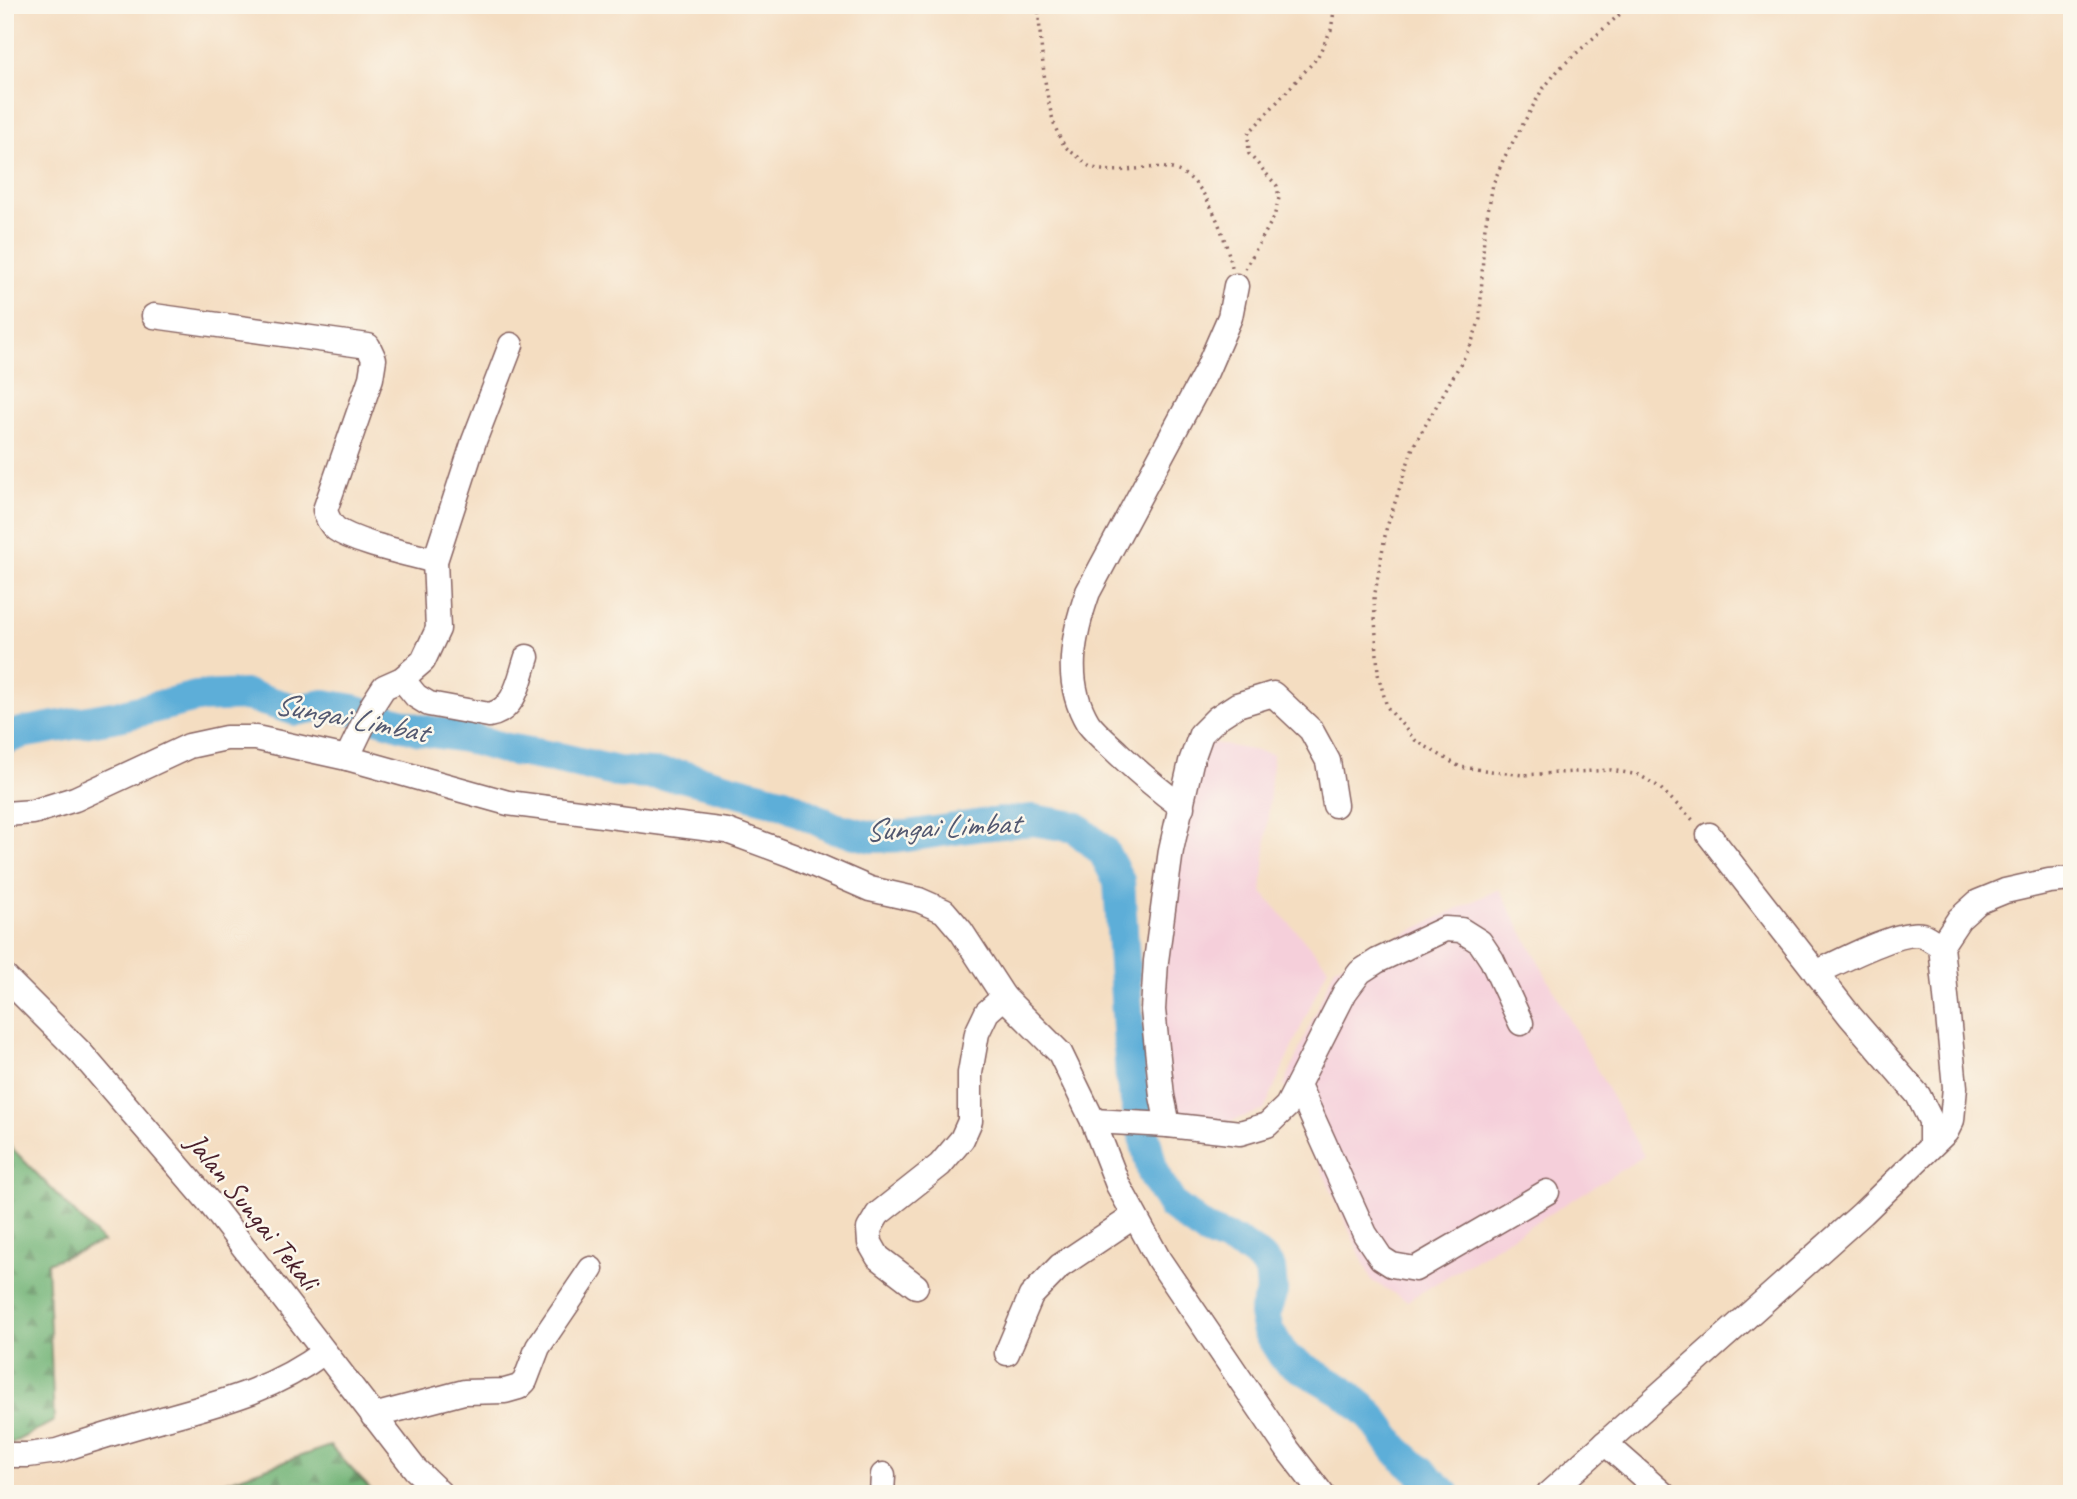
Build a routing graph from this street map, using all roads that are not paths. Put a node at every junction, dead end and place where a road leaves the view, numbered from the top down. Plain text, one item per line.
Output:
1 (1236, 286) road end
2 (155, 316) dead end
3 (511, 345) dead end
4 (435, 561) junction
5 (527, 657) dead end
6 (402, 679) junction
7 (347, 758) junction
8 (1335, 805) dead end
9 (1182, 807) junction
10 (5, 814) edge
11 (1709, 835) road end
12 (2072, 879) edge
13 (1941, 946) junction
14 (1816, 973) junction
15 (5, 977) edge
16 (1003, 997) junction
17 (1521, 1023) dead end
18 (1298, 1085) junction
19 (1093, 1121) junction
20 (1161, 1125) junction
21 (1931, 1144) junction
22 (1547, 1192) dead end
23 (1133, 1217) junction
24 (591, 1269) dead end
25 (916, 1286) dead end
26 (324, 1352) junction
27 (1007, 1353) dead end
28 (373, 1416) junction
29 (1605, 1443) junction
30 (5, 1455) edge
31 (441, 1494) edge
32 (1322, 1494) edge
33 (1548, 1494) edge
34 (1663, 1494) edge

1 - 9 street
2 - 4 street
3 - 4 street
4 - 6 street
5 - 6 street
6 - 7 street
7 - 10 street
7 - 16 street
8 - 9 street
9 - 20 street
11 - 14 street
12 - 13 street
13 - 14 street
13 - 21 street
14 - 21 street
15 - 26 street, Jalan Sungai Tekali
16 - 19 street
16 - 25 street
17 - 18 street
18 - 20 street
18 - 22 street
19 - 20 street
19 - 23 street
21 - 29 street
23 - 27 street
23 - 32 street
24 - 28 street
26 - 28 street, Jalan Sungai Tekali
26 - 30 street
28 - 31 street, Jalan Sungai Tekali
29 - 33 street
29 - 34 street

